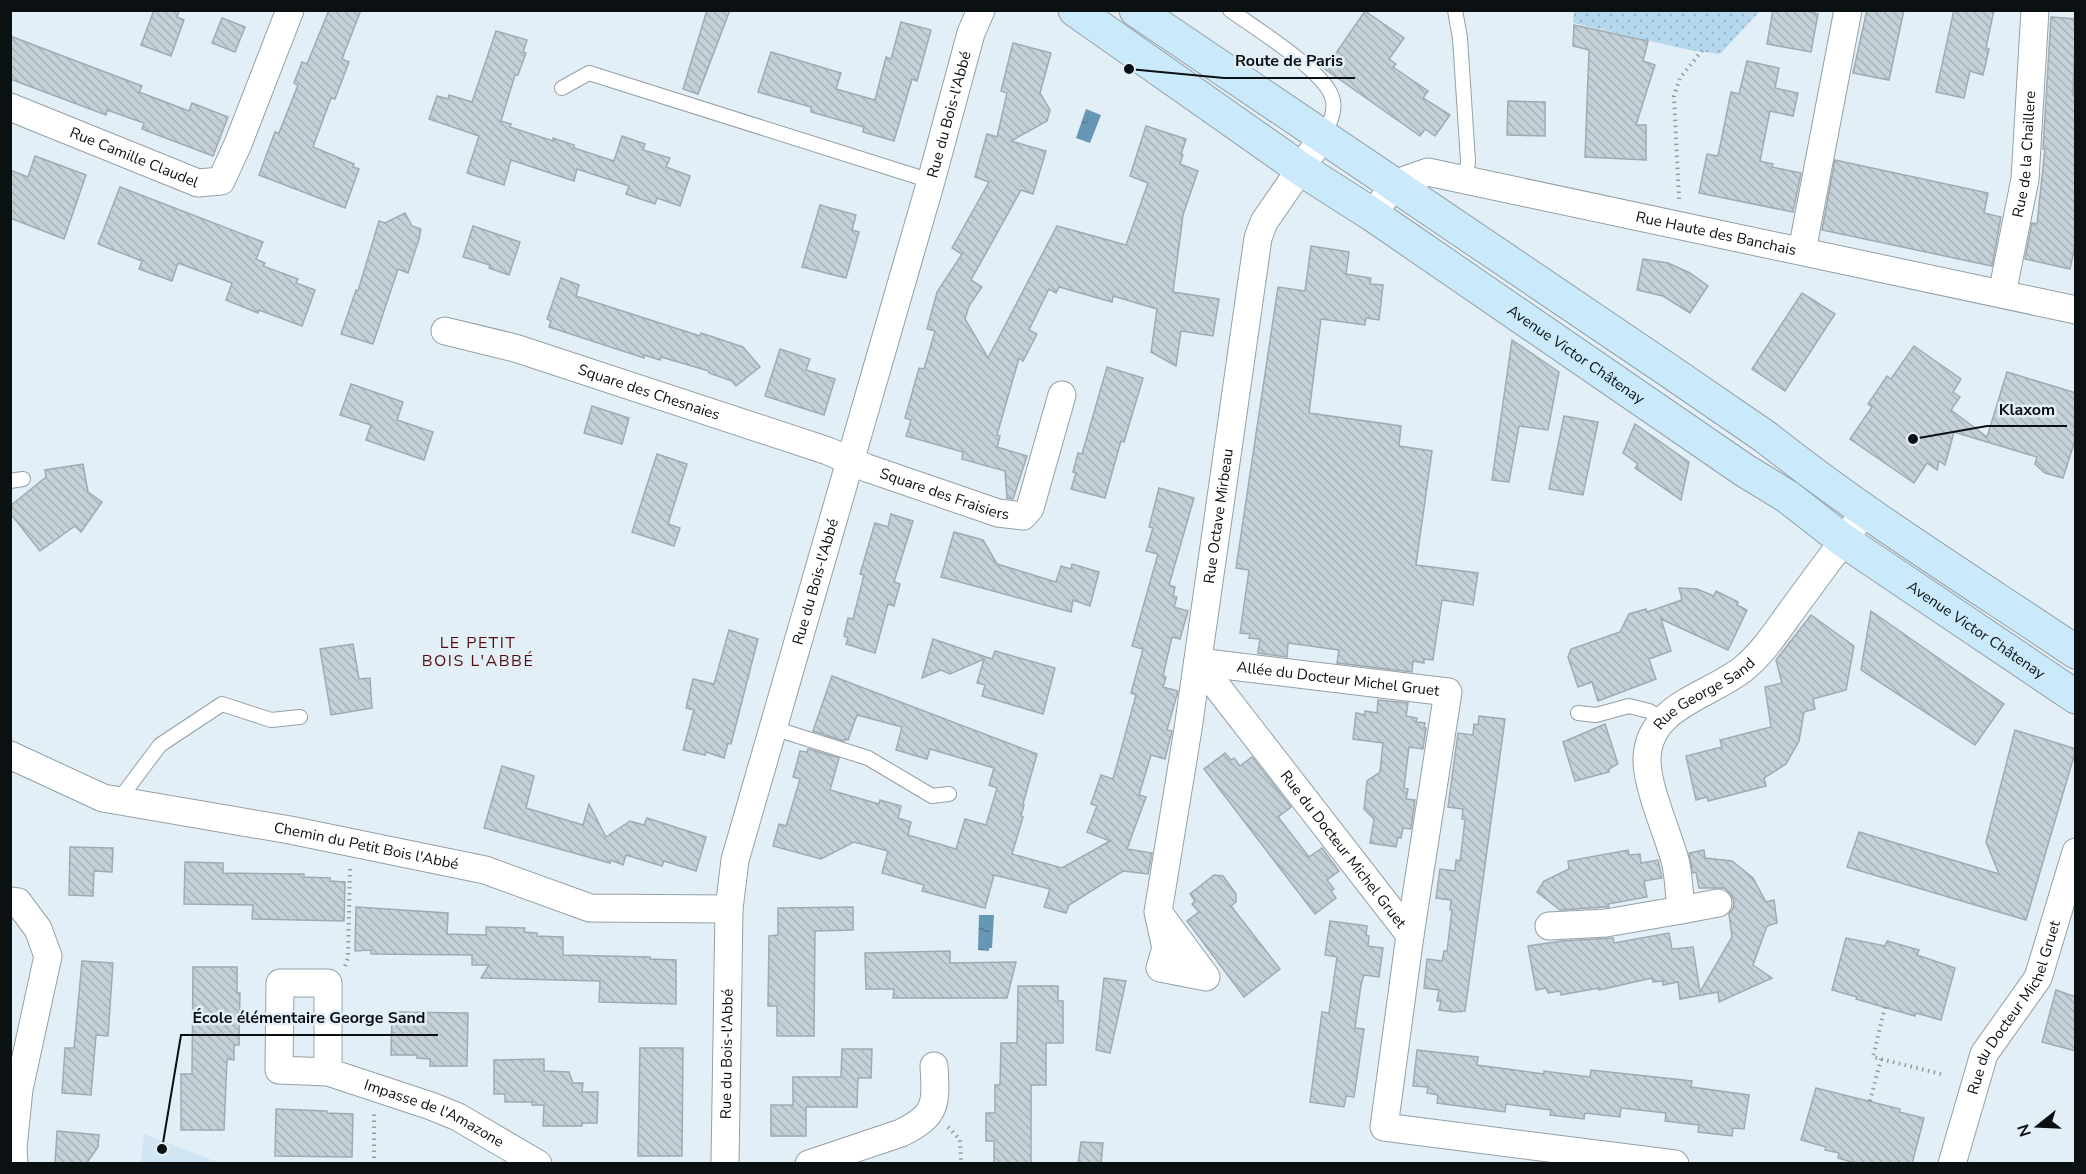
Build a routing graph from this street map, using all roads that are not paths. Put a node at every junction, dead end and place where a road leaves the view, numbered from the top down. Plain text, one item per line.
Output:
1 (290, 10) edge
2 (1075, 10) edge
3 (1136, 10) edge
4 (1230, 10) edge
5 (1455, 10) edge
6 (1848, 10) edge
7 (2036, 10) edge
8 (979, 11) edge
9 (562, 88) dead end
10 (10, 107) edge
11 (1323, 136) junction
12 (1301, 169) junction
13 (1467, 180) junction
14 (931, 181) junction
15 (1394, 184) junction
16 (1373, 215) junction
17 (1802, 251) junction
18 (2002, 294) junction
19 (2076, 310) edge
20 (445, 331) dead end
21 (1062, 395) dead end
22 (850, 460) junction
23 (1866, 510) junction
24 (1843, 540) junction
25 (2033, 623) junction
26 (2076, 652) edge
27 (2011, 654) junction
28 (1198, 662) junction
29 (2076, 697) edge
30 (1578, 713) dead end
31 (300, 717) dead end
32 (1663, 719) junction
33 (773, 728) junction
34 (10, 755) edge
35 (950, 795) dead end
36 (118, 801) junction
37 (2076, 852) edge
38 (10, 901) edge
39 (1718, 903) dead end
40 (729, 909) junction
41 (1681, 910) junction
42 (1158, 912) dead end
43 (1549, 926) dead end
44 (1410, 935) junction
45 (934, 1066) dead end
46 (327, 1072) dead end
47 (14, 1164) edge
48 (537, 1164) edge
49 (724, 1164) edge
50 (809, 1164) edge
51 (1676, 1164) edge
52 (1952, 1164) edge

1 - 10 street, Rue Camille Claudel
2 - 12 main road, Avenue Victor Châtenay
3 - 11 main road
4 - 11 lane
5 - 13 lane
6 - 17 street
7 - 18 street, Rue de la Chaillere
8 - 14 street, Rue du Bois-l'Abbé
9 - 14 lane
11 - 12 street, Rue Octave Mirbeau
11 - 15 main road
12 - 16 main road, Avenue Victor Châtenay
12 - 28 street, Rue Octave Mirbeau
13 - 15 street, Rue Haute des Banchais
13 - 17 street, Rue Haute des Banchais
14 - 22 street, Rue du Bois-l'Abbé
15 - 16 street
15 - 23 main road
16 - 24 main road, Avenue Victor Châtenay
17 - 18 street, Rue Haute des Banchais
18 - 19 street, Rue Haute des Banchais
20 - 22 street, Square des Chesnaies
21 - 22 street, Square des Fraisiers
22 - 33 street, Rue du Bois-l'Abbé
23 - 24 street, Rue George Sand
23 - 25 main road
24 - 27 main road, Avenue Victor Châtenay
24 - 32 street, Rue George Sand
25 - 26 main road
25 - 27 main road
27 - 29 main road, Avenue Victor Châtenay
28 - 42 street, Rue Octave Mirbeau
28 - 44 street, Rue du Docteur Michel Gruet
28 - 44 street, Allée du Docteur Michel Gruet
30 - 32 lane
31 - 36 lane
32 - 41 street, Rue George Sand
33 - 35 lane
33 - 40 street, Rue du Bois-l'Abbé
34 - 36 street, Chemin du Petit Bois l'Abbé
36 - 40 street, Chemin du Petit Bois l'Abbé
37 - 52 street, Rue du Docteur Michel Gruet
38 - 47 street
39 - 41 street
40 - 49 street, Rue du Bois-l'Abbé
41 - 43 street
44 - 51 street, Rue du Docteur Michel Gruet
45 - 50 street
46 - 48 street, Impasse de l'Amazone

